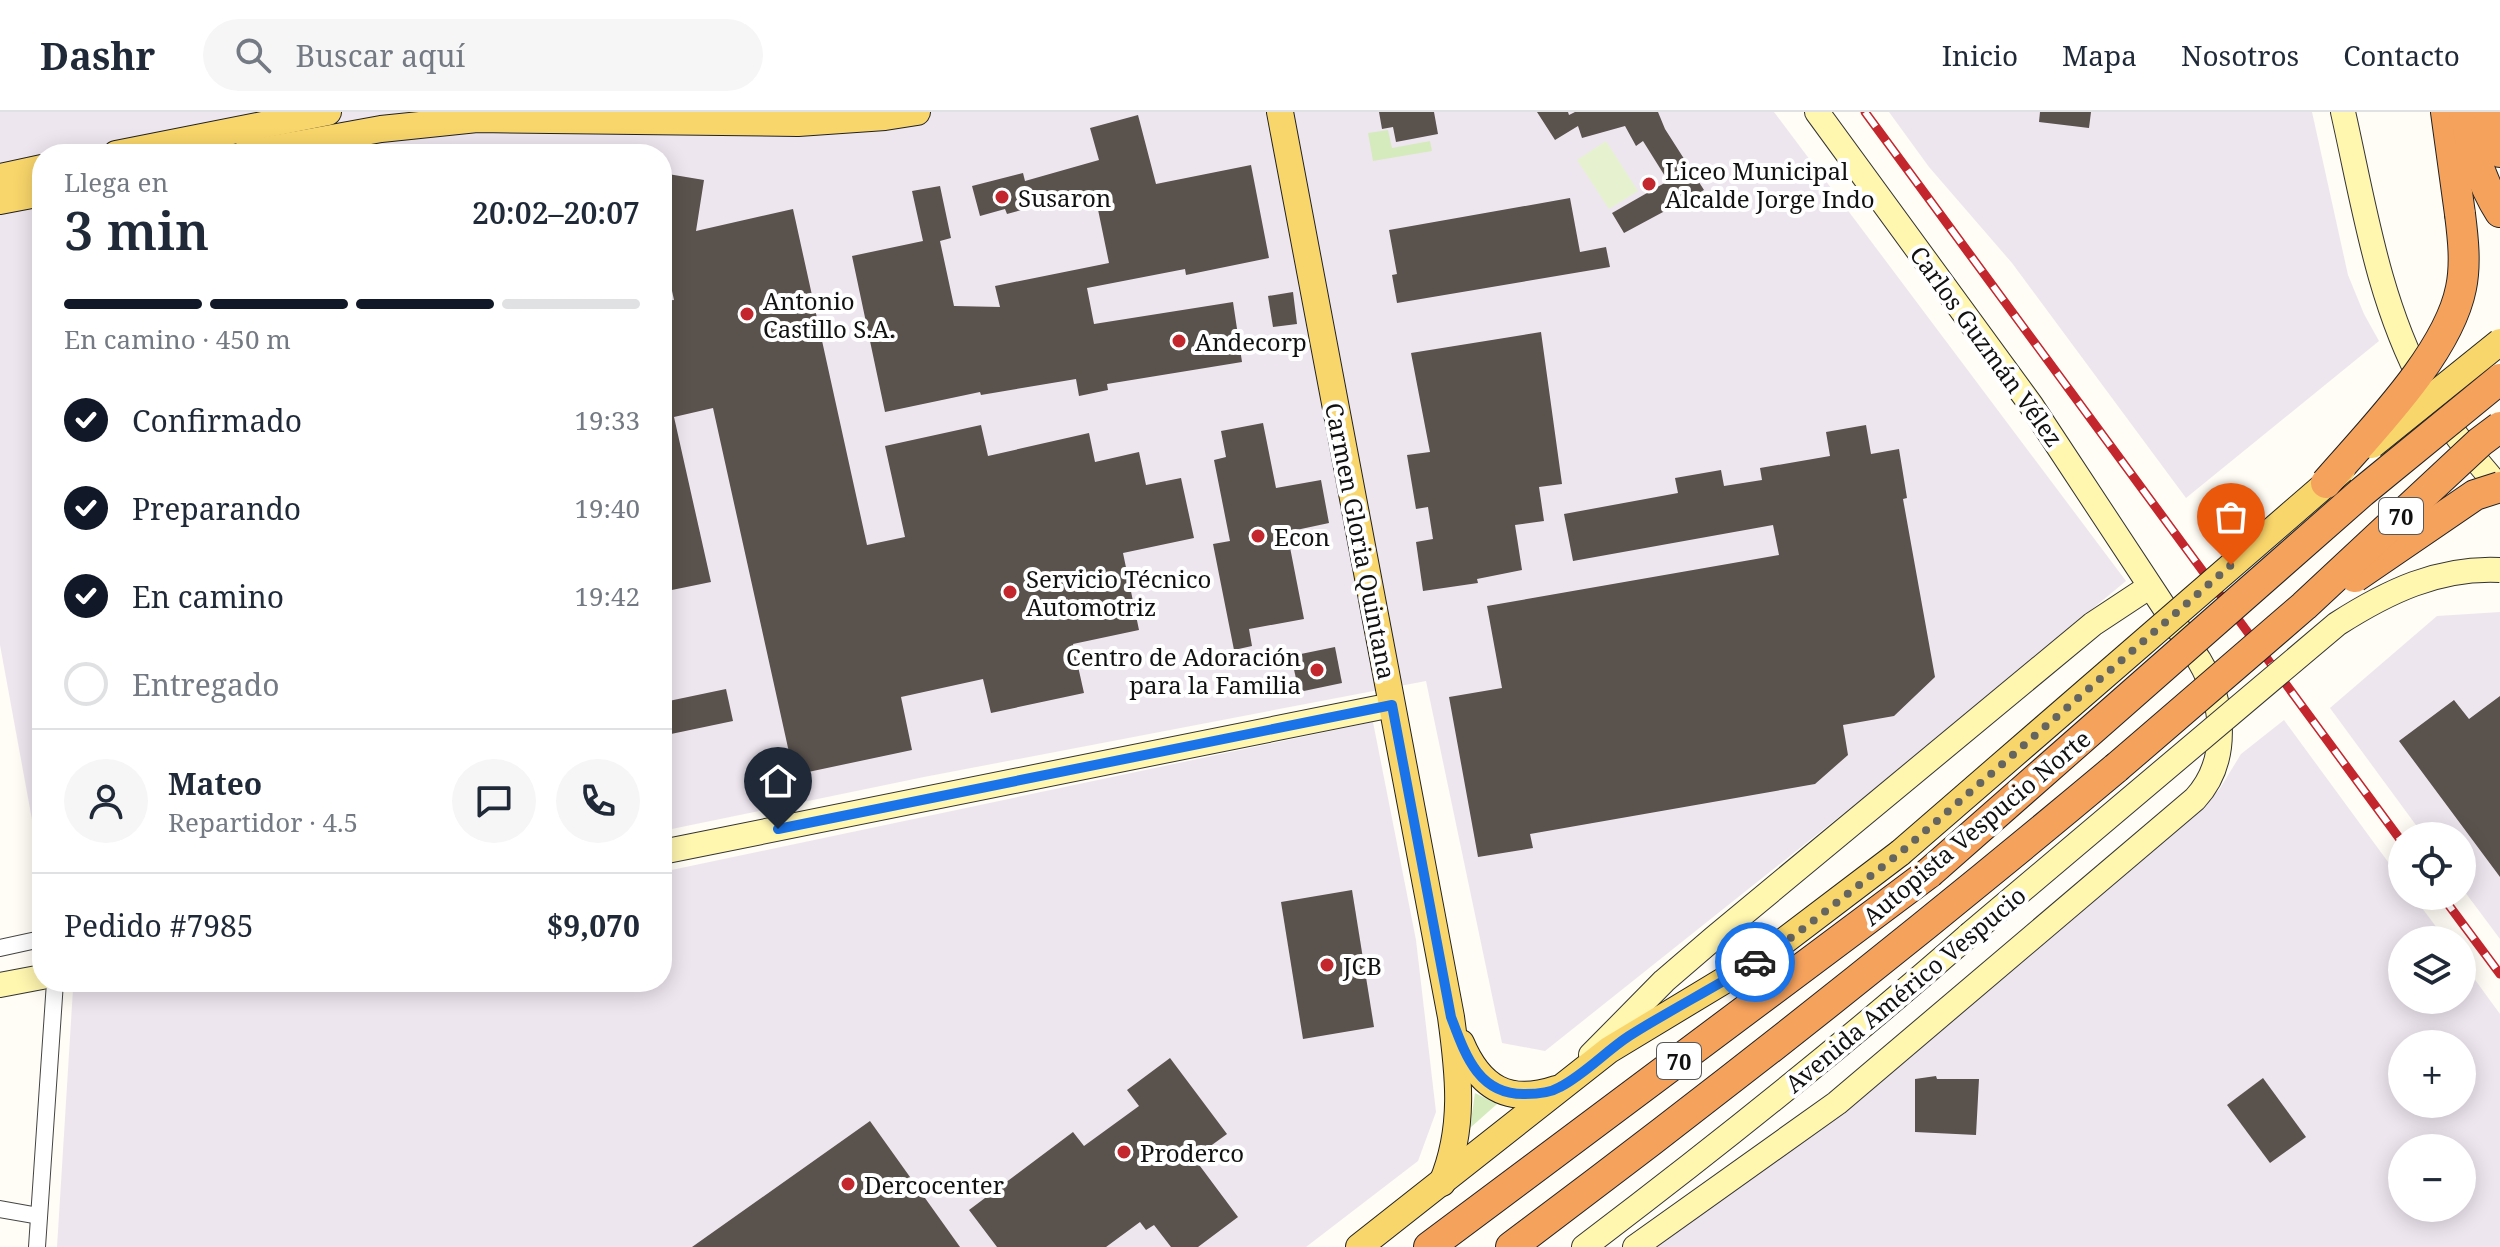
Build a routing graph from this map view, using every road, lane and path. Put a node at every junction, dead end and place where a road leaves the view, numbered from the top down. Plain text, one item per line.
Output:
1 (328, 112) edge
2 (917, 112) edge
3 (1280, 112) edge
4 (1817, 112) edge
5 (2343, 112) edge
6 (2446, 112) edge
7 (2464, 112) edge
8 (2490, 112) edge
9 (598, 116) edge
10 (166, 144) edge
11 (297, 144) edge
12 (2500, 152) edge
13 (32, 170) edge
14 (0, 177) edge
15 (32, 195) edge
16 (0, 201) edge
17 (2500, 212) edge
18 (2500, 342) edge
19 (2500, 379) edge
20 (2500, 427) edge
21 (2326, 483) junction
22 (2500, 487) edge
23 (2500, 570) edge
24 (2149, 587) junction
25 (2304, 606) junction
26 (1392, 705) junction
27 (672, 850) edge
28 (32, 941) edge
29 (0, 948) edge
30 (32, 979) edge
31 (0, 985) edge
32 (54, 992) edge
33 (1451, 1017) junction
34 (1561, 1087) junction
35 (1442, 1183) junction
36 (0, 1209) edge
37 (39, 1216) junction
38 (37, 1247) edge
39 (1359, 1247) edge
40 (1429, 1247) edge
41 (1511, 1247) edge
42 (1584, 1247) edge
43 (1635, 1247) edge

1 - 10 main road
2 - 9 main road
3 - 26 main road, Carmen Gloria Quintana
4 - 24 street, Carlos Guzmán Vélez
5 - 22 street
6 - 21 highway, bridge
7 - 17 highway
8 - 12 highway
9 - 11 main road
13 - 14 main road
15 - 16 main road
18 - 21 main road, bridge
19 - 40 highway, Autopista Vespucio Norte / 70, bridge
20 - 25 highway, Autopista Vespucio Norte / 70, bridge
21 - 34 main road, bridge
22 - 25 highway, bridge
23 - 42 street, Avenida Américo Vespucio, bridge
24 - 34 street
24 - 43 street, Avenida Américo Vespucio
25 - 41 highway, Autopista Vespucio Norte / 70, bridge
26 - 27 street
26 - 33 main road, Carmen Gloria Quintana
28 - 29 street
30 - 31 street
32 - 37 street
33 - 34 main road, Carmen Gloria Quintana
33 - 35 main road, Carmen Gloria Quintana
34 - 35 main road
35 - 39 main road
36 - 37 street
37 - 38 street

